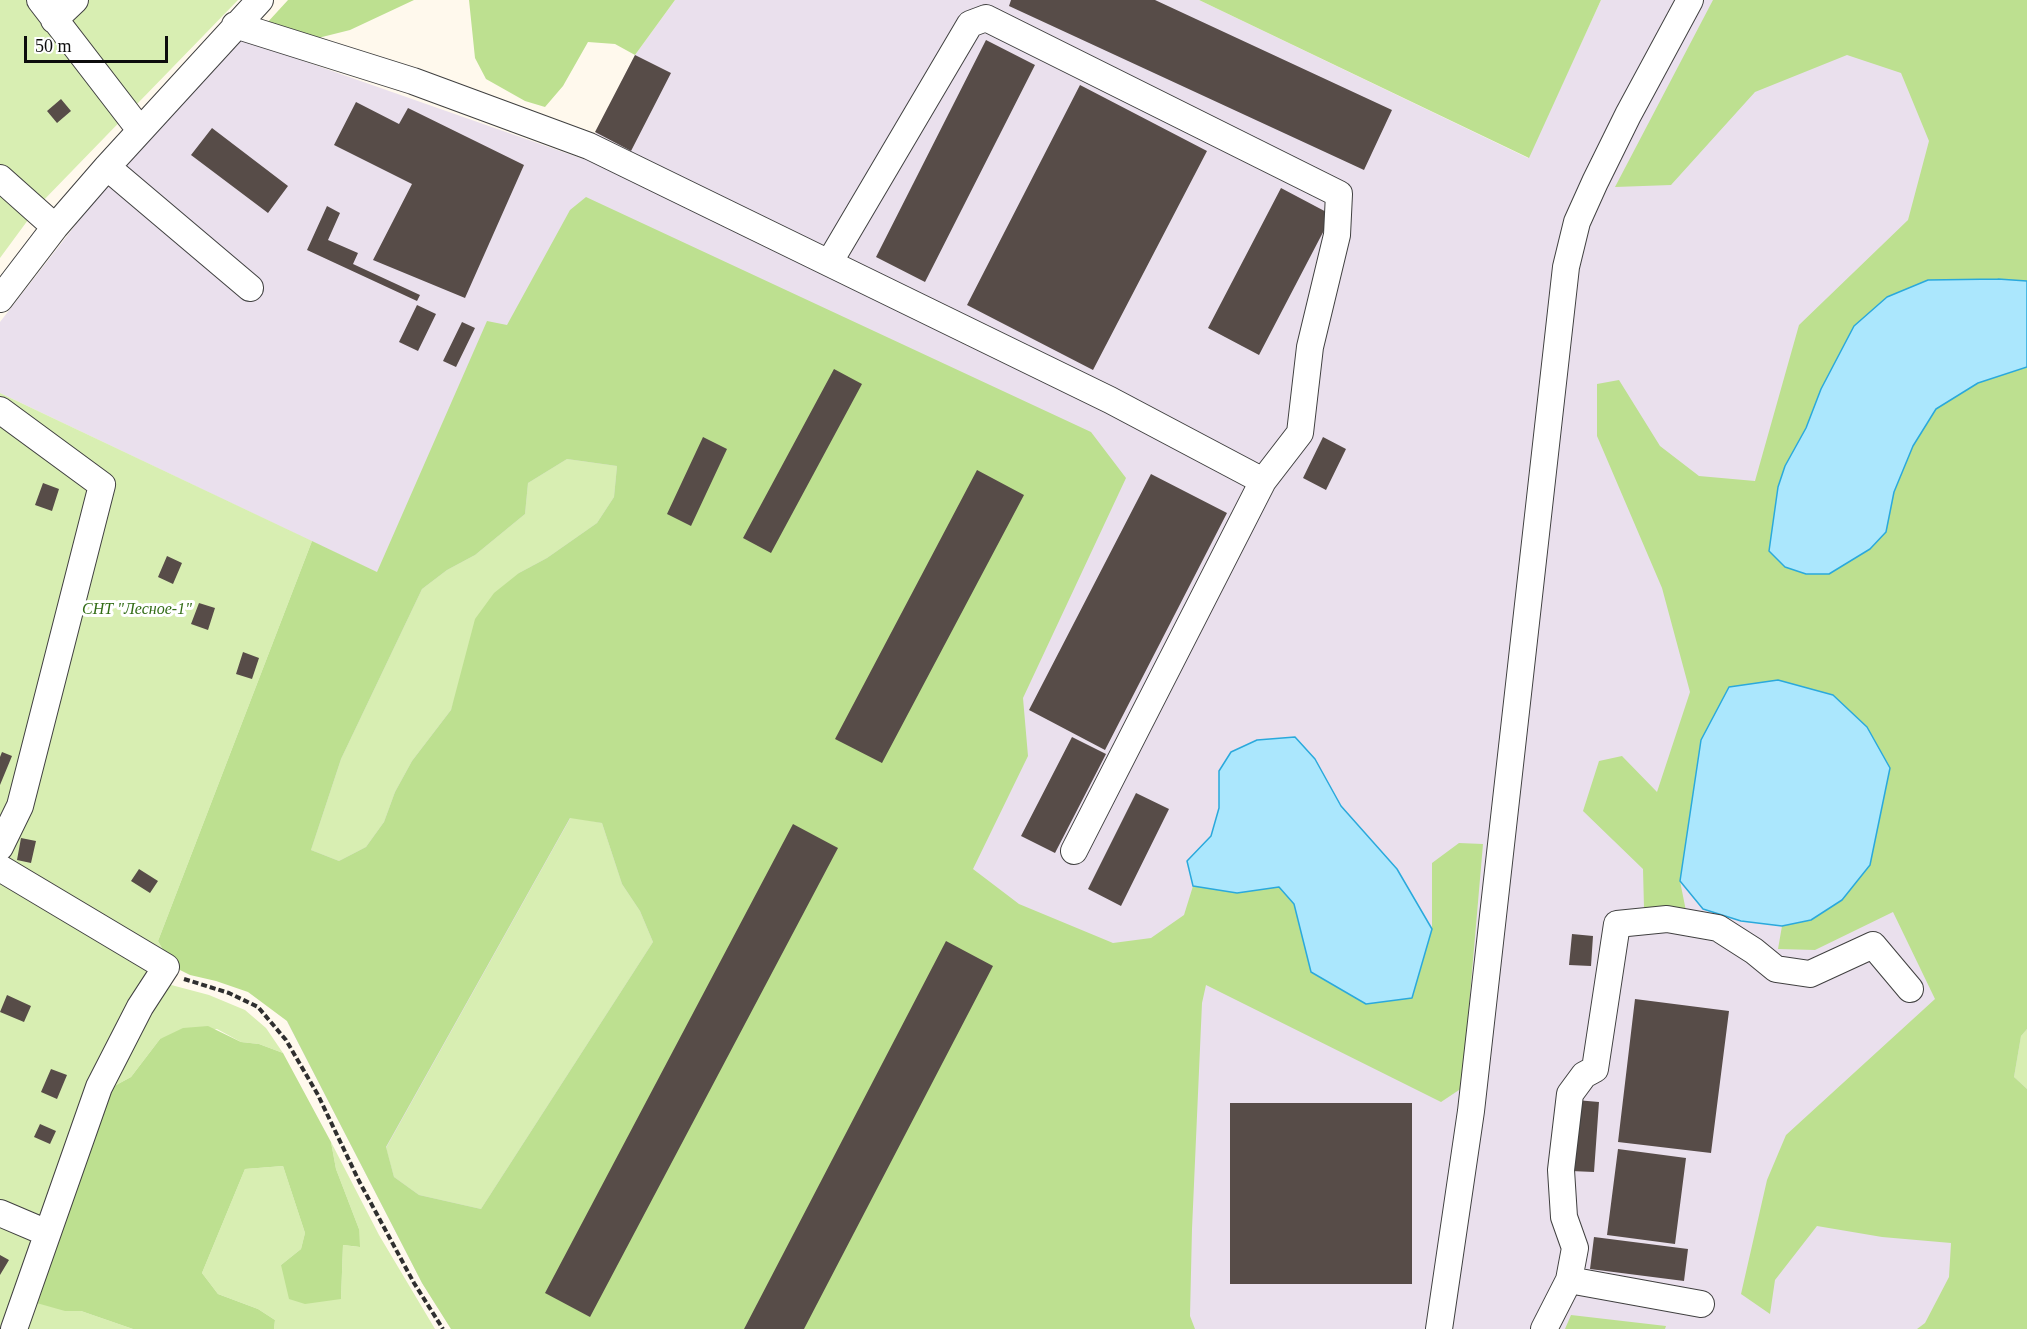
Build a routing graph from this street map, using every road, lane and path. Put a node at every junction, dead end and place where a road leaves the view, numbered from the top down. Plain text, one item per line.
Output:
1 (75, 0) edge
2 (260, 0) edge
3 (1690, 0) edge
4 (47, 10) edge
5 (235, 25) junction
6 (140, 130) junction
7 (107, 167) junction
8 (0, 178) edge
9 (55, 227) junction
10 (829, 263) junction
11 (250, 288) dead end
12 (0, 299) edge
13 (0, 410) edge
14 (1263, 481) junction
15 (0, 847) edge
16 (1074, 851) dead end
17 (0, 868) edge
18 (166, 968) junction
19 (1910, 989) dead end
20 (0, 1213) edge
21 (47, 1233) junction
22 (1569, 1280) junction
23 (1701, 1304) dead end
24 (14, 1329) edge
25 (443, 1329) edge
26 (1439, 1329) edge
27 (1544, 1329) edge

1 - 4 street
2 - 5 street
3 - 26 street
4 - 6 street
5 - 6 street
5 - 10 street
6 - 7 street
7 - 9 street
7 - 11 street
8 - 9 street
9 - 12 street
10 - 14 street
10 - 14 street
13 - 15 street
14 - 16 street
17 - 18 street
18 - 21 street
18 - 25 path
19 - 22 street
20 - 21 street
21 - 24 street
22 - 23 street
22 - 27 street

